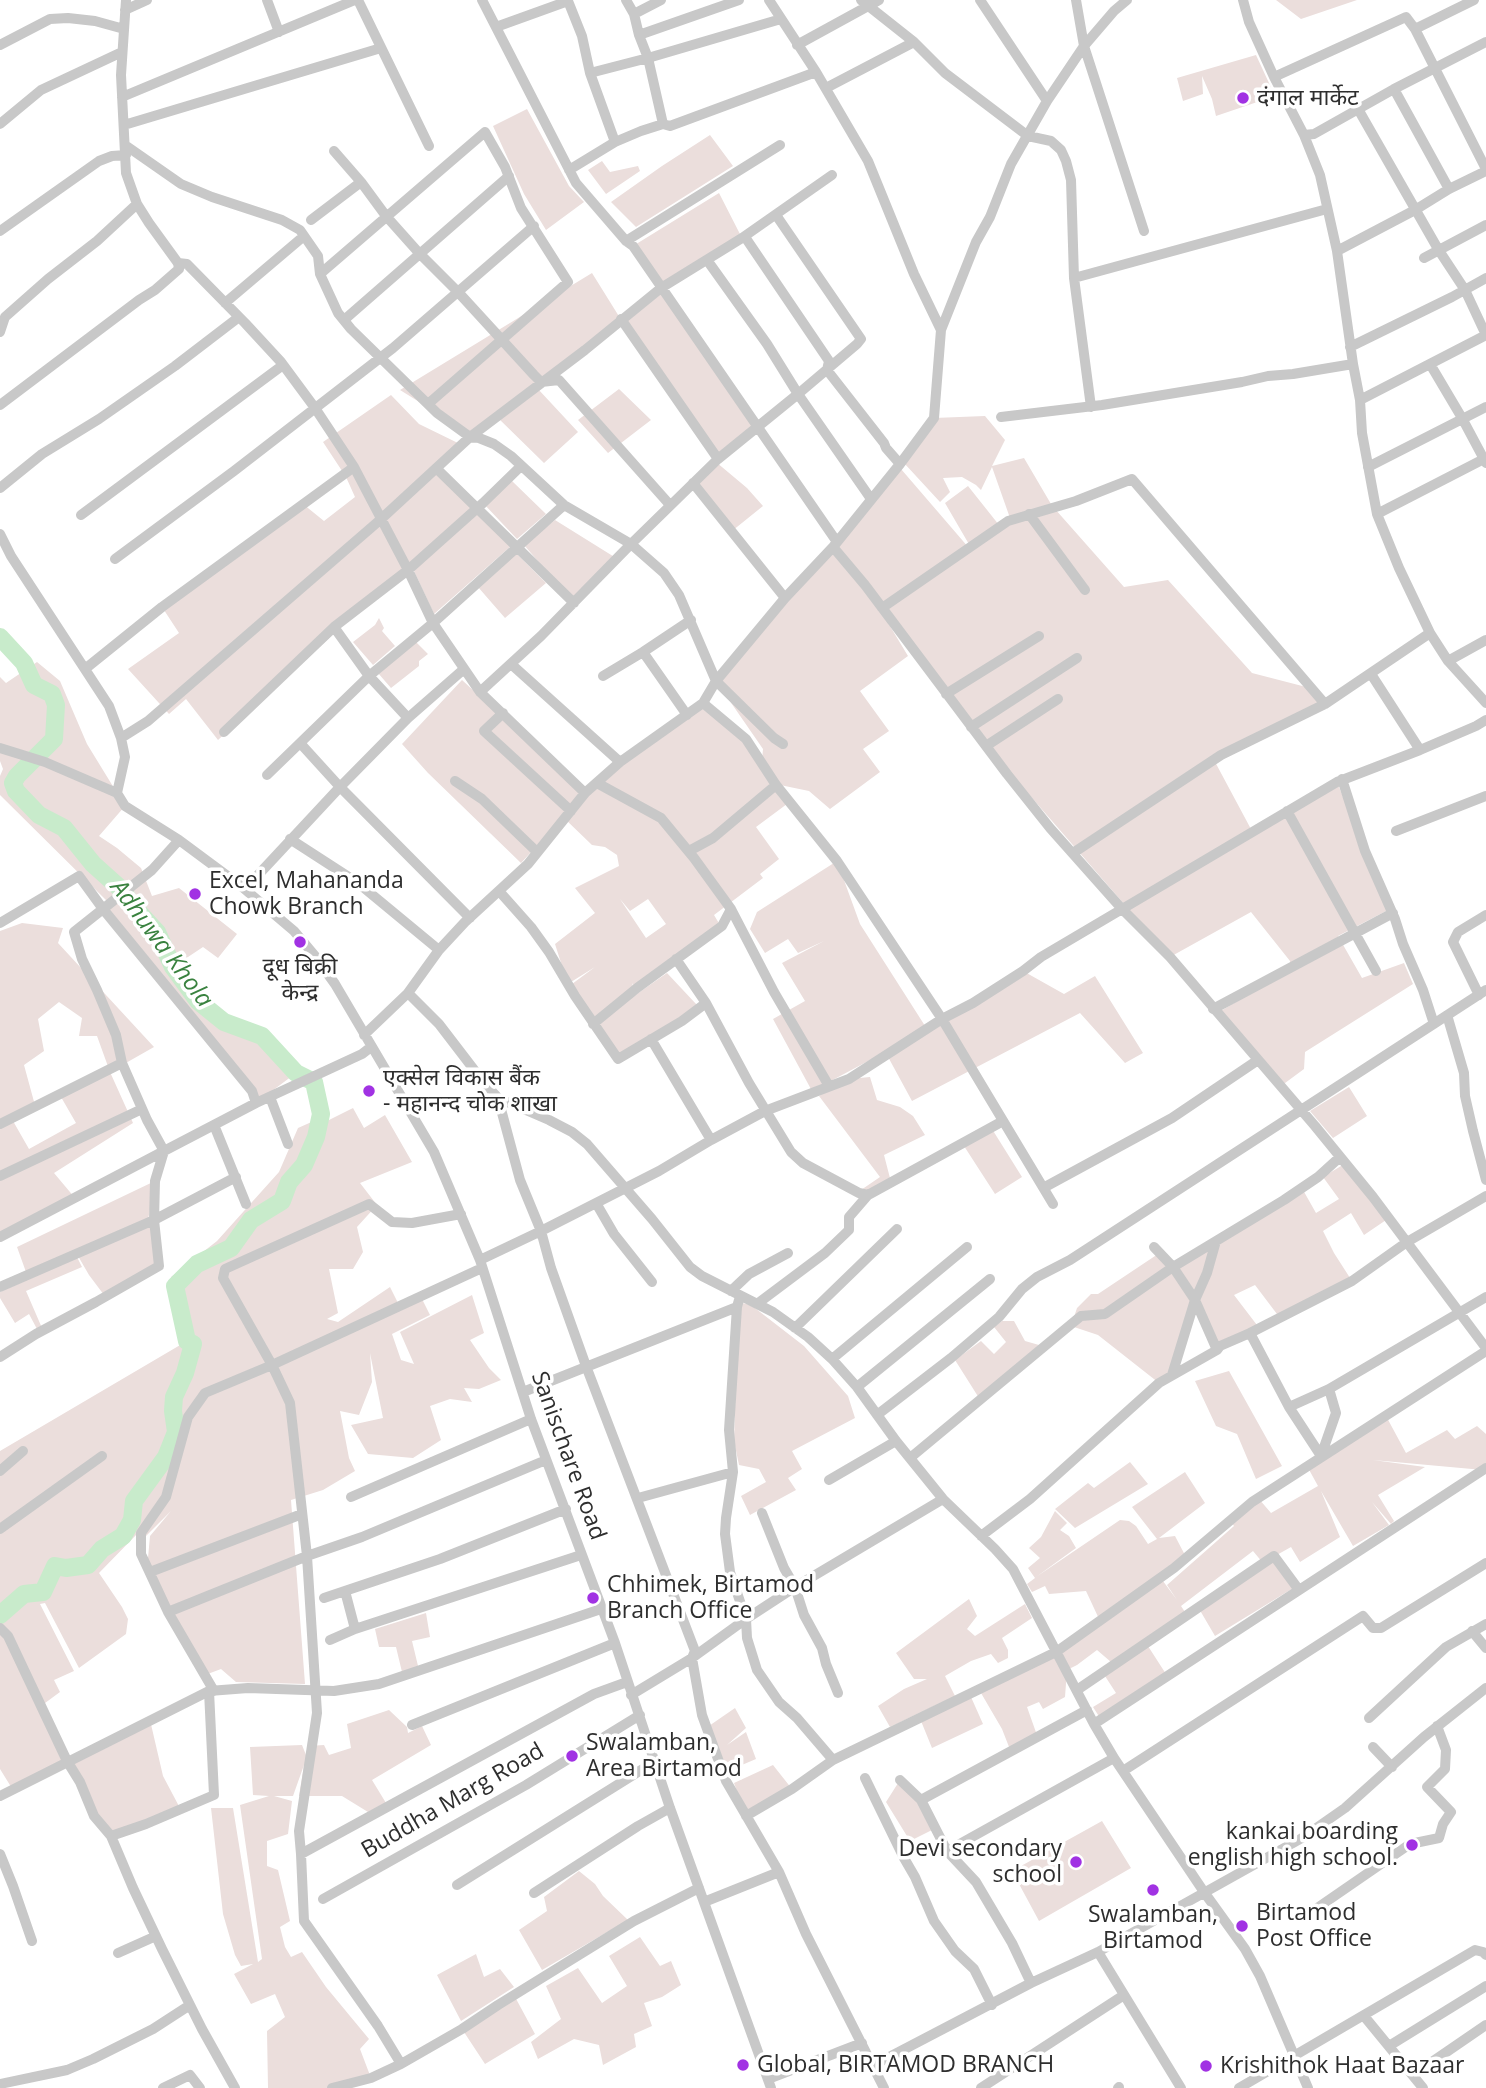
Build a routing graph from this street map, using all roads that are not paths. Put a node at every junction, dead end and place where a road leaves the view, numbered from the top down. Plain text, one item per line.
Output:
1 (147, 0) edge
2 (267, 0) edge
3 (356, 0) edge
4 (482, 0) edge
5 (568, 0) edge
6 (626, 0) edge
7 (661, 0) edge
8 (739, 0) edge
9 (769, 0) edge
10 (879, 0) edge
11 (980, 0) edge
12 (1076, 0) edge
13 (1127, 0) edge
14 (1243, 0) edge
15 (1474, 0) edge
16 (865, 3) edge
17 (126, 5) edge
18 (634, 13) junction
19 (781, 19) junction
20 (496, 27) junction
21 (124, 29) junction
22 (1415, 29) junction
23 (279, 32) junction
24 (639, 35) junction
25 (914, 42) junction
26 (1486, 42) edge
27 (797, 45) junction
28 (0, 46) edge
29 (1084, 46) junction
30 (381, 48) junction
31 (122, 52) junction
32 (648, 58) junction
33 (1434, 69) junction
34 (816, 72) junction
35 (590, 73) junction
36 (1274, 77) junction
37 (826, 88) junction
38 (1394, 89) junction
39 (122, 97) junction
40 (1047, 101) junction
41 (1358, 109) junction
42 (0, 124) edge
43 (124, 124) junction
44 (663, 124) junction
45 (1304, 135) junction
46 (1028, 136) junction
47 (615, 142) junction
48 (780, 145) dead end
49 (429, 146) dead end
50 (125, 150) junction
51 (334, 151) dead end
52 (569, 170) junction
53 (1486, 170) edge
54 (832, 175) dead end
55 (509, 176) junction
56 (361, 182) junction
57 (1449, 189) junction
58 (137, 204) junction
59 (1327, 209) junction
60 (1415, 210) junction
61 (776, 215) junction
62 (386, 216) junction
63 (311, 219) dead end
64 (1486, 225) edge
65 (534, 226) junction
66 (0, 231) edge
67 (1144, 231) dead end
68 (304, 236) junction
69 (745, 237) junction
70 (626, 241) junction
71 (1438, 249) junction
72 (1337, 251) junction
73 (419, 253) junction
74 (1424, 258) dead end
75 (707, 260) junction
76 (178, 262) junction
77 (320, 274) junction
78 (1074, 278) junction
79 (1486, 278) edge
80 (661, 288) junction
81 (1465, 290) junction
82 (458, 292) junction
83 (225, 303) junction
84 (239, 317) junction
85 (621, 319) junction
86 (344, 320) junction
87 (941, 330) junction
88 (0, 332) edge
89 (1486, 335) edge
90 (502, 340) junction
91 (1350, 347) junction
92 (381, 358) junction
93 (1353, 364) junction
94 (1430, 364) junction
95 (283, 365) junction
96 (827, 370) junction
97 (541, 382) junction
98 (798, 394) junction
99 (1360, 400) junction
100 (428, 404) junction
101 (0, 405) edge
102 (1091, 407) junction
103 (1486, 407) edge
104 (315, 408) junction
105 (1001, 417) dead end
106 (1462, 418) junction
107 (758, 425) junction
108 (470, 437) junction
109 (718, 459) junction
110 (1485, 461) edge
111 (900, 464) junction
112 (521, 466) junction
113 (354, 467) junction
114 (1368, 467) junction
115 (437, 469) junction
116 (693, 483) junction
117 (0, 488) edge
118 (872, 499) junction
119 (564, 505) junction
120 (670, 505) junction
121 (478, 508) junction
122 (1029, 514) junction
123 (1377, 514) junction
124 (81, 515) dead end
125 (380, 520) junction
126 (0, 534) edge
127 (631, 544) junction
128 (835, 544) junction
129 (517, 546) junction
130 (115, 559) dead end
131 (408, 570) junction
132 (1085, 590) dead end
133 (785, 598) junction
134 (574, 603) junction
135 (883, 608) junction
136 (691, 620) junction
137 (433, 623) junction
138 (334, 626) junction
139 (1430, 633) junction
140 (1039, 636) dead end
141 (1486, 640) edge
142 (643, 652) junction
143 (1077, 657) dead end
144 (1448, 661) junction
145 (511, 664) junction
146 (464, 668) junction
147 (85, 669) junction
148 (1371, 674) junction
149 (369, 676) junction
150 (603, 676) dead end
151 (716, 681) junction
152 (480, 692) junction
153 (946, 694) junction
154 (1058, 699) dead end
155 (703, 703) junction
156 (1486, 703) edge
157 (1325, 704) junction
158 (503, 713) junction
159 (687, 715) junction
160 (408, 718) junction
161 (1486, 720) edge
162 (971, 727) junction
163 (224, 732) dead end
164 (121, 738) junction
165 (300, 743) junction
166 (783, 744) dead end
167 (986, 746) junction
168 (0, 748) edge
169 (1420, 750) junction
170 (620, 762) junction
171 (267, 775) dead end
172 (1342, 779) junction
173 (455, 781) dead end
174 (597, 783) junction
175 (776, 785) junction
176 (340, 787) junction
177 (117, 793) junction
178 (585, 793) junction
179 (1486, 796) edge
180 (571, 811) junction
181 (1287, 811) junction
182 (1396, 831) dead end
183 (289, 839) junction
184 (179, 840) junction
185 (689, 851) junction
186 (537, 852) junction
187 (1073, 853) junction
188 (245, 889) junction
189 (499, 891) junction
190 (103, 909) junction
191 (731, 909) junction
192 (1122, 909) junction
193 (1392, 913) junction
194 (1486, 915) edge
195 (470, 918) junction
196 (0, 923) edge
197 (1356, 932) junction
198 (439, 950) junction
199 (676, 960) junction
200 (1376, 971) dead end
201 (1482, 992) edge
202 (408, 993) junction
203 (706, 1003) junction
204 (1213, 1009) junction
205 (1447, 1015) junction
206 (942, 1019) junction
207 (593, 1024) junction
208 (1434, 1024) junction
209 (364, 1035) junction
210 (651, 1039) junction
211 (371, 1048) junction
212 (1258, 1060) junction
213 (122, 1063) junction
214 (829, 1086) junction
215 (270, 1097) junction
216 (498, 1098) junction
217 (256, 1103) junction
218 (142, 1110) junction
219 (765, 1111) junction
220 (1301, 1111) junction
221 (1003, 1121) junction
222 (0, 1124) edge
223 (214, 1125) junction
224 (711, 1140) junction
225 (288, 1144) dead end
226 (164, 1151) junction
227 (1340, 1157) junction
228 (0, 1176) edge
229 (236, 1177) junction
230 (1486, 1180) edge
231 (1045, 1187) junction
232 (625, 1188) junction
233 (868, 1195) junction
234 (1486, 1196) edge
235 (596, 1203) junction
236 (246, 1204) dead end
237 (1053, 1204) dead end
238 (461, 1214) junction
239 (154, 1220) junction
240 (897, 1228) dead end
241 (541, 1231) junction
242 (0, 1237) edge
243 (1216, 1241) junction
244 (1407, 1242) junction
245 (967, 1247) dead end
246 (1154, 1247) dead end
247 (788, 1253) dead end
248 (481, 1264) junction
249 (1173, 1267) junction
250 (990, 1279) dead end
251 (652, 1282) dead end
252 (0, 1287) edge
253 (1486, 1297) edge
254 (736, 1298) junction
255 (1195, 1300) junction
256 (757, 1304) junction
257 (1459, 1311) junction
258 (795, 1328) junction
259 (1250, 1334) junction
260 (1486, 1349) edge
261 (1217, 1350) junction
262 (0, 1357) edge
263 (832, 1359) junction
264 (272, 1365) junction
265 (586, 1366) junction
266 (1172, 1375) junction
267 (857, 1387) junction
268 (1329, 1389) junction
269 (523, 1392) junction
270 (1289, 1407) junction
271 (877, 1415) junction
272 (531, 1419) junction
273 (896, 1441) junction
274 (23, 1451) dead end
275 (102, 1456) dead end
276 (1321, 1456) junction
277 (910, 1458) junction
278 (546, 1460) junction
279 (1486, 1468) edge
280 (0, 1471) edge
281 (733, 1472) junction
282 (829, 1480) dead end
283 (351, 1497) dead end
284 (638, 1498) junction
285 (943, 1499) junction
286 (566, 1509) junction
287 (762, 1513) dead end
288 (302, 1514) junction
289 (0, 1529) edge
290 (981, 1536) junction
291 (581, 1555) junction
292 (307, 1556) junction
293 (1486, 1563) edge
294 (150, 1572) junction
295 (795, 1587) junction
296 (1299, 1590) junction
297 (345, 1591) junction
298 (324, 1598) dead end
299 (601, 1609) junction
300 (168, 1612) junction
301 (746, 1619) junction
302 (1486, 1624) edge
303 (0, 1628) edge
304 (355, 1629) junction
305 (1472, 1632) junction
306 (4, 1640) edge
307 (330, 1640) dead end
308 (615, 1643) junction
309 (1486, 1648) edge
310 (1056, 1652) junction
311 (692, 1658) junction
312 (627, 1682) junction
313 (1486, 1688) edge
314 (315, 1690) junction
315 (1077, 1690) junction
316 (212, 1691) junction
317 (838, 1693) dead end
318 (632, 1695) junction
319 (1087, 1710) junction
320 (640, 1715) junction
321 (1369, 1718) dead end
322 (412, 1724) dead end
323 (1094, 1724) junction
324 (1437, 1726) junction
325 (1373, 1747) dead end
326 (1114, 1758) junction
327 (833, 1760) junction
328 (67, 1761) junction
329 (654, 1762) junction
330 (1392, 1767) junction
331 (1123, 1772) junction
332 (865, 1778) dead end
333 (900, 1780) dead end
334 (0, 1797) edge
335 (922, 1800) junction
336 (670, 1808) junction
337 (746, 1816) junction
338 (111, 1836) junction
339 (947, 1851) junction
340 (0, 1854) edge
341 (302, 1854) junction
342 (779, 1872) junction
343 (457, 1885) dead end
344 (699, 1888) junction
345 (1204, 1892) junction
346 (534, 1893) dead end
347 (323, 1899) dead end
348 (704, 1902) junction
349 (1307, 1915) dead end
350 (156, 1936) junction
351 (32, 1941) dead end
352 (1098, 1952) junction
353 (118, 1953) dead end
354 (1486, 1955) edge
355 (1031, 1983) junction
356 (1486, 1986) edge
357 (1124, 1995) junction
358 (190, 2005) junction
359 (992, 2005) junction
360 (1364, 2016) junction
361 (1486, 2025) edge
362 (862, 2043) junction
363 (1390, 2046) junction
364 (1294, 2056) junction
365 (401, 2064) junction
366 (874, 2065) junction
367 (1413, 2076) junction
368 (0, 2084) edge
369 (769, 2084) edge
370 (163, 2088) edge
371 (200, 2088) edge
372 (235, 2088) edge
373 (332, 2088) edge
374 (884, 2088) edge
375 (981, 2088) edge
376 (1181, 2088) edge
377 (1239, 2088) edge
378 (1308, 2088) edge
379 (1423, 2088) edge

1 - 17 street
2 - 23 street
3 - 23 street
3 - 30 street
4 - 20 street
5 - 20 street
5 - 35 street
6 - 18 street
7 - 18 street
8 - 24 street
9 - 19 street
10 - 16 street
11 - 40 street
12 - 29 street
13 - 29 street
14 - 36 street
15 - 22 street
16 - 25 street
16 - 27 street
17 - 21 street
18 - 24 street
19 - 27 street
19 - 32 street
20 - 52 street
21 - 28 street
21 - 31 street
22 - 33 street
22 - 36 street
23 - 39 street
24 - 32 street
25 - 37 street
25 - 46 street
26 - 33 street
27 - 34 street
29 - 40 street
29 - 67 street
30 - 43 street
30 - 49 street
31 - 39 street
31 - 42 street
32 - 35 street
32 - 44 street
33 - 38 street
33 - 53 street
34 - 37 street
34 - 44 street
35 - 47 street
36 - 45 street
37 - 87 street
38 - 41 street
38 - 57 street
39 - 43 street
40 - 46 street
41 - 45 street
41 - 60 street
43 - 50 street
44 - 47 street
45 - 59 street
46 - 78 street
46 - 87 street
47 - 52 street
48 - 70 street
50 - 58 street
50 - 66 street
50 - 68 street
51 - 56 street
52 - 70 street
53 - 57 street
54 - 61 street
55 - 62 street
55 - 65 street
55 - 73 street
56 - 62 street
56 - 63 street
57 - 60 street
58 - 76 street
58 - 88 street
59 - 72 street
59 - 78 street
60 - 71 street
60 - 72 street
61 - 69 street
61 - 96 street
62 - 73 street
62 - 77 street
64 - 71 street
65 - 82 street
65 - 90 street
68 - 77 street
68 - 83 street
69 - 75 street
69 - 96 street
70 - 80 street
71 - 74 street
71 - 81 street
72 - 91 street
73 - 82 street
73 - 86 street
75 - 80 street
75 - 98 street
76 - 83 street
76 - 101 street
77 - 86 street
78 - 102 street
79 - 81 street
80 - 85 street
80 - 107 street
81 - 89 street
81 - 91 street
82 - 90 street
82 - 92 street
83 - 84 street
84 - 95 street
84 - 117 street
85 - 97 street
85 - 109 street
86 - 92 street
87 - 111 street
89 - 94 street
90 - 97 street
90 - 100 street
91 - 93 street
92 - 100 street
92 - 104 street
93 - 99 street
93 - 102 street
94 - 99 street
94 - 106 street
95 - 104 street
95 - 124 street
96 - 98 street
96 - 111 street
97 - 108 street
97 - 120 street
98 - 107 street
98 - 118 street
99 - 114 street
100 - 108 street
102 - 105 street
103 - 106 street
104 - 113 street
104 - 130 street
106 - 110 street
106 - 114 street
107 - 109 street
107 - 128 street
108 - 112 street
108 - 115 street
109 - 116 street
110 - 123 street
111 - 118 street
112 - 119 street
112 - 121 street
113 - 125 street
113 - 147 street
114 - 123 street
115 - 121 street
115 - 125 street
116 - 120 street
116 - 133 street
118 - 128 street
119 - 127 street
119 - 129 street
120 - 127 street
121 - 129 street
121 - 131 street
122 - 132 street
122 - 135 street
122 - 157 street
123 - 139 street
125 - 131 street
125 - 164 street
126 - 147 street
127 - 134 street
127 - 136 street
128 - 133 street
128 - 135 street
129 - 134 street
129 - 137 street
131 - 137 street
131 - 138 street
133 - 151 street
134 - 145 street
135 - 153 street
136 - 142 street
136 - 151 street
137 - 146 street
137 - 149 street
138 - 149 street
138 - 163 street
139 - 144 street
139 - 148 street
140 - 153 street
141 - 144 street
142 - 150 street
142 - 159 street
143 - 162 street
144 - 156 street
145 - 152 street
145 - 170 street
146 - 152 street
146 - 160 street
147 - 164 street
148 - 157 street
148 - 169 street
149 - 160 street
149 - 165 street
151 - 155 street
151 - 166 street
152 - 158 street
153 - 162 street
154 - 167 street
155 - 159 street
155 - 175 street
157 - 187 street
158 - 178 street
158 - 180 street
159 - 170 street
160 - 176 street
161 - 169 street
162 - 167 street
164 - 177 street
165 - 171 street
165 - 176 street
167 - 187 street
168 - 177 street
169 - 172 street
170 - 174 street
172 - 181 street
172 - 193 street
173 - 186 street
174 - 178 street
174 - 185 street
175 - 185 street
175 - 206 street
176 - 183 street
176 - 195 street
177 - 184 street, Sanischare Road
178 - 180 street
179 - 182 street
180 - 186 street
181 - 192 street
181 - 197 street
183 - 188 street
183 - 198 street
184 - 188 street, Sanischare Road
184 - 190 street
185 - 191 street
186 - 189 street
187 - 192 street
188 - 209 street, Sanischare Road
189 - 195 street
189 - 207 street
190 - 196 street
190 - 213 street
190 - 217 street
191 - 199 street
191 - 214 street
192 - 204 street
192 - 206 street
193 - 197 street
193 - 208 street
194 - 201 street
195 - 198 street
197 - 200 street
197 - 204 street
198 - 202 street
199 - 203 street
199 - 207 street
201 - 205 street
202 - 209 street
202 - 216 street
203 - 210 street
203 - 219 street
204 - 212 street
205 - 208 street
205 - 230 street
206 - 214 street
206 - 221 street
207 - 210 street
208 - 220 street
209 - 211 street, Sanischare Road
210 - 224 street
211 - 215 street
211 - 238 street, Sanischare Road
212 - 220 street
212 - 231 street
213 - 218 street
213 - 222 street
214 - 219 street
215 - 217 street
215 - 225 street
216 - 232 street
216 - 241 street
217 - 223 street
218 - 226 street
218 - 228 street
219 - 224 street
219 - 233 street
220 - 227 street
220 - 271 street
221 - 231 street
221 - 233 street
223 - 226 street
223 - 229 street
224 - 232 street
226 - 239 street
226 - 242 street
227 - 243 street
227 - 244 street
229 - 236 street
229 - 239 street
231 - 237 street
232 - 235 street
232 - 254 street
233 - 256 street
234 - 244 street
235 - 241 street
235 - 251 street
238 - 248 street, Sanischare Road
238 - 264 street
239 - 252 street
239 - 262 street
240 - 258 street
241 - 248 street
241 - 265 street
243 - 249 street
243 - 255 street
244 - 257 street
244 - 259 street
245 - 263 street
246 - 249 street
247 - 254 street
248 - 264 street
248 - 269 street, Sanischare Road
249 - 255 street
249 - 277 street
250 - 267 street
253 - 257 street
254 - 256 street
254 - 265 street
254 - 281 street
255 - 261 street
255 - 266 street
256 - 258 street
257 - 260 street
257 - 268 street
258 - 263 street
259 - 261 street
259 - 270 street
260 - 276 street
261 - 266 street
263 - 267 street
264 - 288 street
264 - 294 street
265 - 269 street
265 - 284 street
266 - 290 street
267 - 271 street
268 - 270 street
268 - 276 street
269 - 272 street, Sanischare Road
270 - 276 street
271 - 273 street
272 - 278 street, Sanischare Road
272 - 283 street
273 - 277 street
273 - 282 street
274 - 280 street
275 - 289 street
276 - 310 street
277 - 285 street
278 - 286 street, Sanischare Road
278 - 292 street
279 - 296 street
281 - 284 street
281 - 301 street
284 - 311 street
285 - 290 street
285 - 295 street
286 - 291 street, Sanischare Road
286 - 297 street
287 - 295 street
288 - 292 street
288 - 294 street
290 - 310 street
291 - 299 street, Sanischare Road
291 - 304 street
292 - 300 street
292 - 314 street
293 - 331 street
294 - 300 street
295 - 301 street
295 - 317 street
296 - 315 street
296 - 323 street
297 - 298 street
297 - 304 street
299 - 308 street, Sanischare Road
299 - 314 street
300 - 316 street
301 - 311 street
301 - 327 street
302 - 305 street
303 - 306 street
304 - 307 street
305 - 309 street
305 - 321 street
306 - 328 street
308 - 312 street, Sanischare Road
308 - 322 street
310 - 315 street
310 - 327 street
311 - 318 street
311 - 337 street
312 - 318 street, Sanischare Road
312 - 341 street
313 - 324 street
314 - 316 street
314 - 341 street
315 - 319 street
316 - 328 street
316 - 338 street
318 - 320 street, Sanischare Road
319 - 323 street
319 - 335 street
320 - 329 street, Sanischare Road
320 - 347 street, Buddha Marg Road
323 - 326 street
324 - 330 street
324 - 349 street
325 - 330 street
326 - 331 street
326 - 339 street
327 - 337 street
328 - 334 street
328 - 338 street
329 - 336 street, Sanischare Road
329 - 343 street
330 - 345 street
331 - 345 street
332 - 359 street
333 - 335 street
335 - 339 street
336 - 344 street, Sanischare Road
336 - 346 street
337 - 342 street
338 - 350 street
339 - 355 street
340 - 351 street
341 - 365 street
342 - 348 street
342 - 362 street
344 - 348 street, Sanischare Road
344 - 365 street
345 - 352 street
345 - 364 street
348 - 369 street, Sanischare Road
350 - 353 street
350 - 358 street
352 - 355 street
352 - 357 street
354 - 360 street
355 - 359 street
356 - 363 street
357 - 375 street
357 - 376 street
358 - 368 street
358 - 372 street
359 - 366 street
360 - 363 street
360 - 364 street
361 - 367 street
362 - 366 street
362 - 369 street
363 - 367 street
364 - 377 street
364 - 378 street
365 - 373 street
366 - 374 street
367 - 379 street
370 - 371 street

